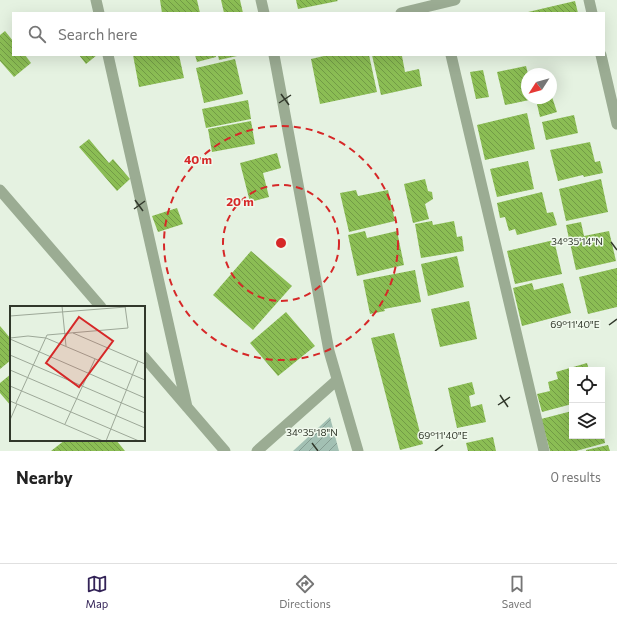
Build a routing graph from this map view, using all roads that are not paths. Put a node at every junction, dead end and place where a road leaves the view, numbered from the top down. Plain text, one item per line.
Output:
1 (96, 0) edge
2 (261, 0) edge
3 (455, 0) edge
4 (589, 0) edge
5 (440, 6) edge
6 (99, 12) edge
7 (264, 12) edge
8 (407, 12) edge
9 (592, 12) edge
10 (108, 56) edge
11 (274, 56) edge
12 (451, 56) edge
13 (601, 56) edge
14 (617, 124) edge
15 (0, 190) edge
16 (100, 306) edge
17 (145, 358) edge
18 (337, 380) junction
19 (188, 407) junction
20 (225, 451) edge
21 (257, 451) edge
22 (358, 451) edge
23 (544, 451) edge

1 - 6 street
2 - 7 street
3 - 5 street
4 - 9 street
5 - 8 street
10 - 19 street
11 - 18 street
12 - 23 street
13 - 14 street
15 - 16 street
17 - 19 street
18 - 21 street
18 - 22 street
19 - 20 street

